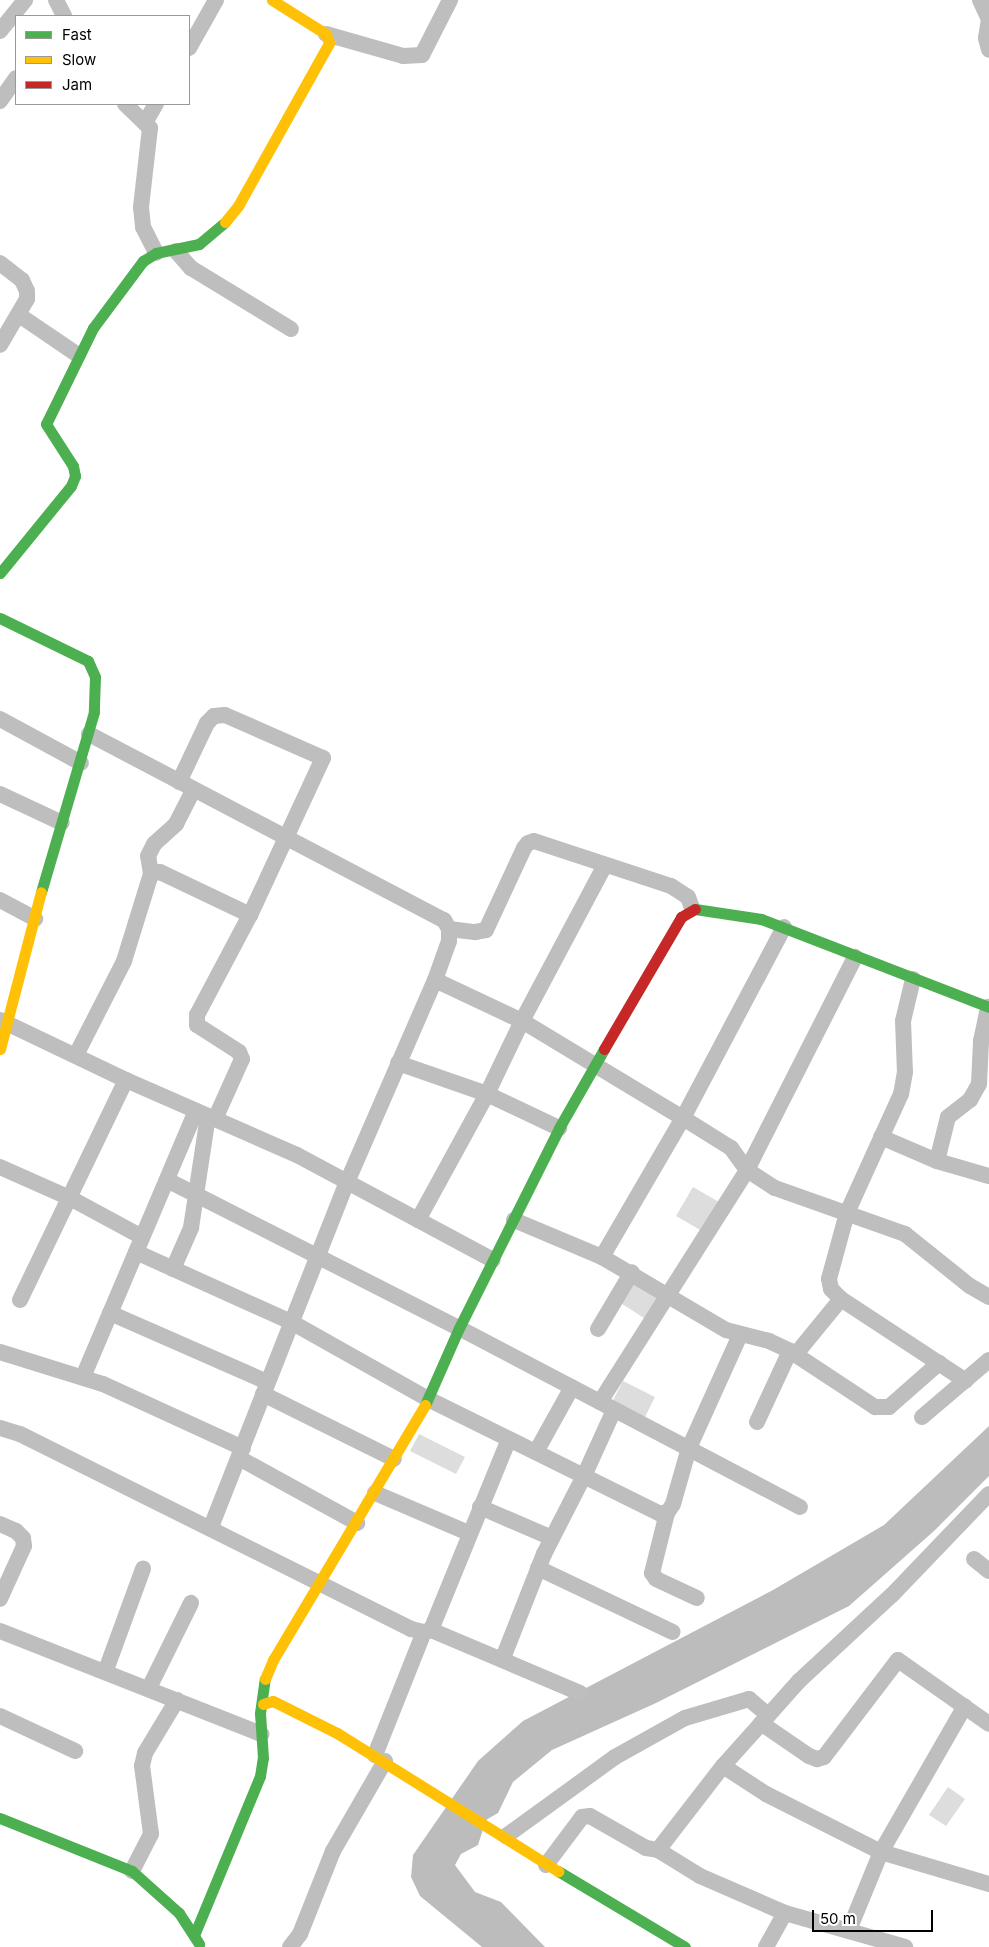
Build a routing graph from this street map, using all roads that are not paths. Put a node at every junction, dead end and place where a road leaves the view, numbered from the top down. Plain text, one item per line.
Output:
1 (25, 0) edge
2 (56, 0) edge
3 (216, 0) edge
4 (272, 0) edge
5 (450, 0) edge
6 (980, 0) edge
7 (64, 15) edge
8 (989, 19) edge
9 (0, 31) edge
10 (326, 34) junction
11 (190, 46) edge
12 (989, 50) edge
13 (15, 79) edge
14 (0, 101) edge
15 (126, 105) edge
16 (155, 105) edge
17 (146, 121) junction
18 (176, 252) junction
19 (156, 253) junction
20 (0, 262) edge
21 (18, 315) junction
22 (291, 329) dead end
23 (0, 345) edge
24 (78, 356) junction
25 (0, 574) edge
26 (0, 618) edge
27 (0, 719) edge
28 (89, 734) junction
29 (82, 763) junction
30 (186, 786) junction
31 (0, 794) edge
32 (62, 823) junction
33 (286, 839) junction
34 (605, 865) junction
35 (151, 874) junction
36 (0, 900) edge
37 (692, 908) junction
38 (250, 914) junction
39 (35, 920) junction
40 (784, 927) junction
41 (449, 929) junction
42 (856, 957) junction
43 (913, 979) junction
44 (435, 980) junction
45 (989, 1007) edge
46 (522, 1021) junction
47 (3, 1023) edge
48 (0, 1049) edge
49 (76, 1055) junction
50 (398, 1063) junction
51 (597, 1066) junction
52 (126, 1080) junction
53 (487, 1094) junction
54 (207, 1116) junction
55 (683, 1118) junction
56 (559, 1128) junction
57 (881, 1137) junction
58 (937, 1161) junction
59 (0, 1167) edge
60 (747, 1170) junction
61 (989, 1176) edge
62 (348, 1180) junction
63 (168, 1181) junction
64 (198, 1196) junction
65 (70, 1198) junction
66 (847, 1213) junction
67 (418, 1220) junction
68 (514, 1220) junction
69 (139, 1245) junction
70 (317, 1257) junction
71 (602, 1257) junction
72 (493, 1260) junction
73 (174, 1269) junction
74 (632, 1272) junction
75 (669, 1297) junction
76 (989, 1297) edge
77 (841, 1299) junction
78 (20, 1300) dead end
79 (110, 1313) junction
80 (293, 1323) junction
81 (459, 1328) junction
82 (598, 1329) dead end
83 (740, 1335) junction
84 (0, 1352) edge
85 (793, 1353) junction
86 (989, 1360) edge
87 (939, 1363) junction
88 (83, 1377) junction
89 (966, 1381) junction
90 (572, 1387) junction
91 (265, 1388) junction
92 (428, 1399) junction
93 (607, 1406) junction
94 (922, 1417) dead end
95 (757, 1422) dead end
96 (0, 1428) edge
97 (509, 1439) junction
98 (689, 1448) junction
99 (536, 1452) junction
100 (241, 1453) junction
101 (394, 1459) junction
102 (584, 1476) junction
103 (375, 1493) junction
104 (989, 1494) edge
105 (480, 1507) junction
106 (800, 1507) dead end
107 (667, 1513) junction
108 (357, 1523) junction
109 (0, 1524) edge
110 (211, 1526) junction
111 (470, 1533) junction
112 (552, 1538) junction
113 (974, 1559) dead end
114 (538, 1568) junction
115 (143, 1569) dead end
116 (989, 1571) edge
117 (320, 1584) junction
118 (696, 1598) dead end
119 (0, 1599) edge
120 (191, 1603) dead end
121 (0, 1630) edge
122 (427, 1631) junction
123 (673, 1632) dead end
124 (503, 1658) junction
125 (106, 1670) junction
126 (149, 1688) junction
127 (580, 1693) dead end
128 (177, 1700) junction
129 (263, 1704) junction
130 (965, 1706) junction
131 (0, 1716) edge
132 (765, 1719) junction
133 (989, 1724) edge
134 (261, 1734) junction
135 (75, 1751) dead end
136 (380, 1758) junction
137 (723, 1766) junction
138 (0, 1818) edge
139 (504, 1835) junction
140 (658, 1850) junction
141 (881, 1852) junction
142 (546, 1865) junction
143 (132, 1872) junction
144 (989, 1884) edge
145 (785, 1913) junction
146 (849, 1930) junction
147 (195, 1933) junction
148 (200, 1947) edge
149 (290, 1947) edge
150 (685, 1947) edge
151 (766, 1947) edge
152 (905, 1947) edge

1 - 9 street
2 - 7 street
3 - 11 street
4 - 10 street
5 - 10 street
6 - 8 street
8 - 12 street
10 - 18 street
13 - 14 street
15 - 17 street
16 - 17 street
17 - 19 street
18 - 19 street
18 - 22 street
19 - 24 street
20 - 21 street
21 - 23 street
21 - 24 street
24 - 25 street
26 - 28 street
27 - 29 street
28 - 29 street
28 - 30 street
29 - 32 street
30 - 33 street
30 - 33 street
30 - 35 street
31 - 32 street
32 - 39 street
33 - 38 street
33 - 41 street
34 - 37 street
34 - 41 street
34 - 46 street
35 - 38 street
35 - 49 street
36 - 39 street
37 - 40 street
37 - 51 street
38 - 54 street
39 - 47 street
40 - 42 street
40 - 55 street
41 - 44 street
42 - 43 street
42 - 60 street
43 - 45 street
43 - 57 street
44 - 46 street
44 - 50 street
45 - 58 street
46 - 51 street
46 - 53 street
47 - 48 street
47 - 49 street
49 - 52 street
50 - 53 street
50 - 62 street
51 - 55 street
51 - 56 street
52 - 54 street
52 - 65 street
53 - 56 street
53 - 67 street
54 - 62 street
54 - 63 street
54 - 64 street
55 - 60 street
55 - 71 street
56 - 68 street
57 - 58 street
57 - 66 street
58 - 61 street
59 - 65 street
60 - 66 street
60 - 75 street
62 - 67 street
62 - 70 street
63 - 64 street
63 - 69 street
64 - 70 street
64 - 73 street
65 - 69 street
65 - 78 street
66 - 76 street
66 - 77 street
67 - 72 street
68 - 71 street
68 - 72 street
69 - 73 street
69 - 79 street
70 - 80 street
70 - 81 street
71 - 74 street
72 - 81 street
73 - 80 street
74 - 75 street
74 - 82 street
75 - 83 street
75 - 93 street
77 - 85 street
77 - 87 street
79 - 88 street
79 - 91 street
80 - 91 street
80 - 92 street
81 - 90 street
81 - 92 street
83 - 85 street
83 - 98 street
84 - 88 street
85 - 87 street
85 - 95 street
86 - 89 street
87 - 89 street
88 - 100 street
89 - 94 street
90 - 93 street
90 - 99 street
91 - 100 street
91 - 101 street
92 - 97 street
92 - 101 street
93 - 98 street
93 - 102 street
96 - 110 street
97 - 99 street
97 - 105 street
98 - 106 street
98 - 107 street
99 - 102 street
100 - 108 street
100 - 110 street
101 - 103 street
102 - 107 street
102 - 112 street
103 - 108 street
103 - 111 street
104 - 132 street
105 - 111 street
105 - 112 street
107 - 118 street
108 - 117 street
109 - 119 street
110 - 117 street
111 - 122 street
112 - 114 street
113 - 116 street
114 - 123 street
114 - 124 street
115 - 125 street
117 - 122 street
117 - 129 street
120 - 126 street
121 - 125 street
122 - 124 street
122 - 136 street
124 - 127 street
125 - 126 street
126 - 128 street
128 - 134 street
128 - 143 street
129 - 134 street
129 - 136 street
130 - 132 street
130 - 133 street
130 - 141 street
131 - 135 street
132 - 137 street
132 - 139 street
134 - 147 street
136 - 139 street
136 - 149 street
137 - 140 street
137 - 141 street
138 - 143 street
139 - 142 street
140 - 142 street
140 - 145 street
141 - 144 street
141 - 146 street
142 - 150 street
143 - 147 street
145 - 146 street
145 - 151 street
146 - 152 street
147 - 148 street

